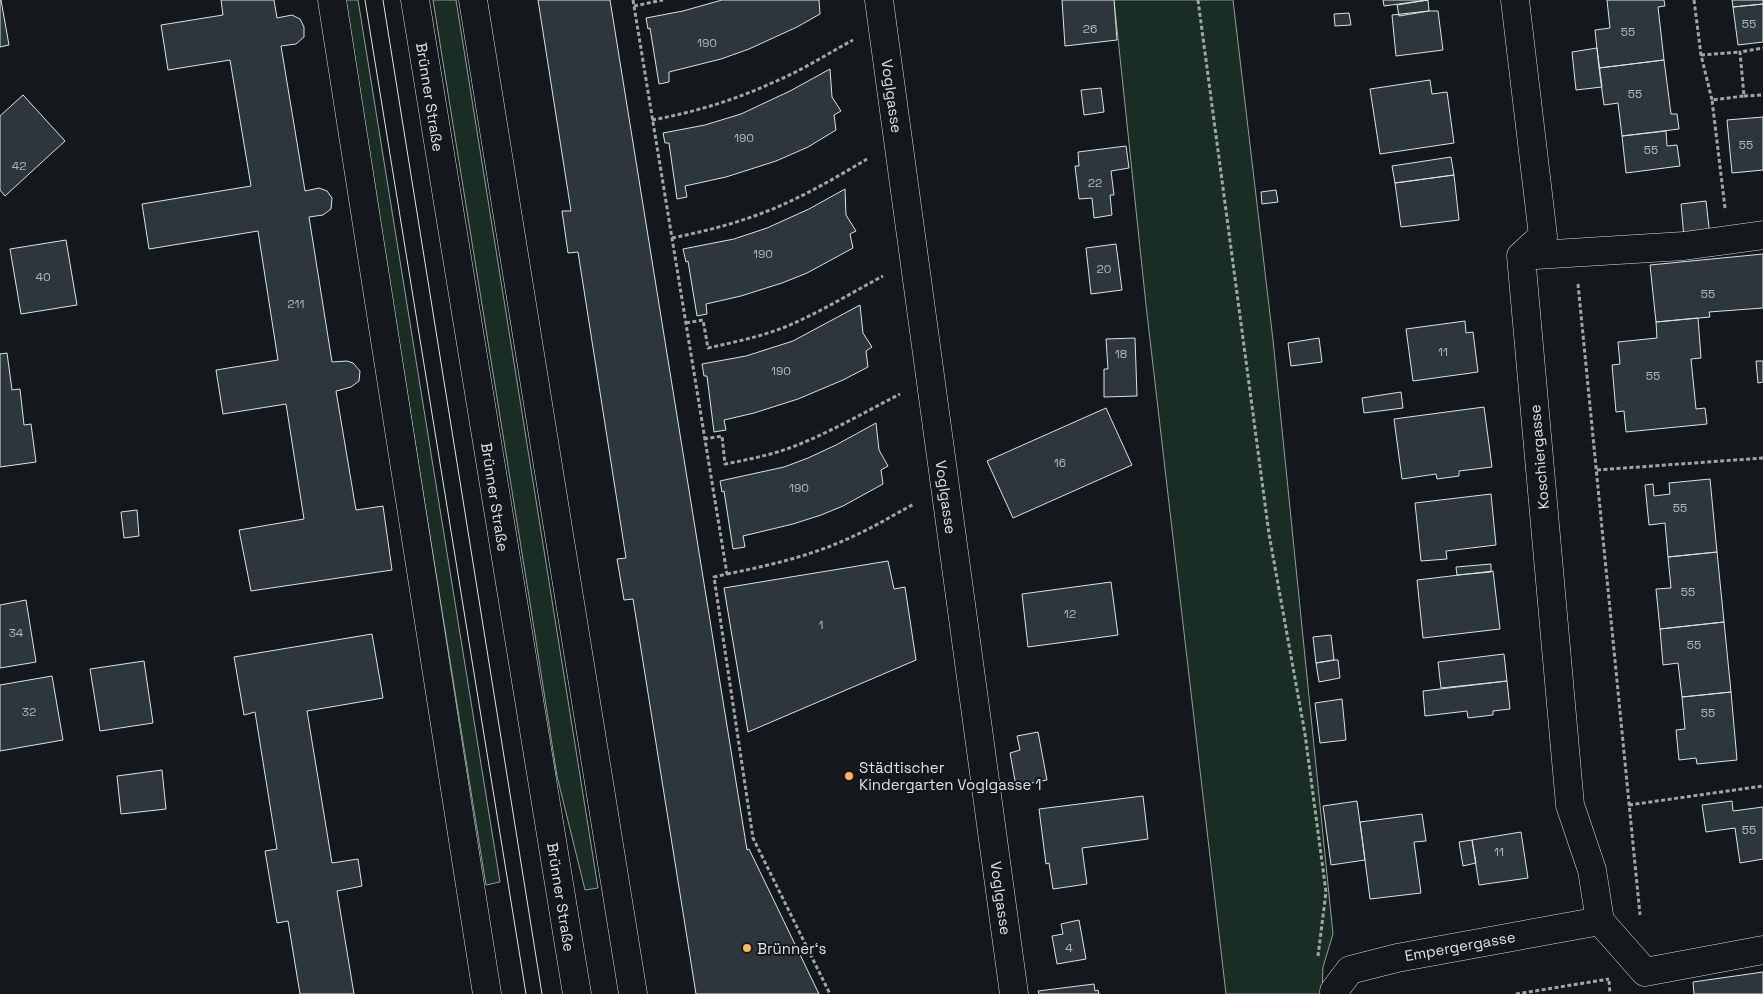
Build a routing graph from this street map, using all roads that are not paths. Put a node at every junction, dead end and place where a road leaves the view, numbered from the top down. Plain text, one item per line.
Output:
1 (332, 0) edge
2 (415, 0) edge
3 (473, 0) edge
4 (1515, 0) edge
5 (880, 12) edge
6 (1763, 235) edge
7 (1521, 256) junction
8 (1600, 921) junction
9 (1763, 950) edge
10 (487, 994) edge
11 (577, 994) edge
12 (633, 994) edge
13 (1014, 994) edge
14 (1335, 994) edge

1 - 10 street
2 - 11 street, Brünner Straße
3 - 12 street
4 - 7 street
5 - 13 street, Voglgasse
6 - 7 street
7 - 8 street, Koschiergasse
8 - 9 street
8 - 14 street, Empergergasse

